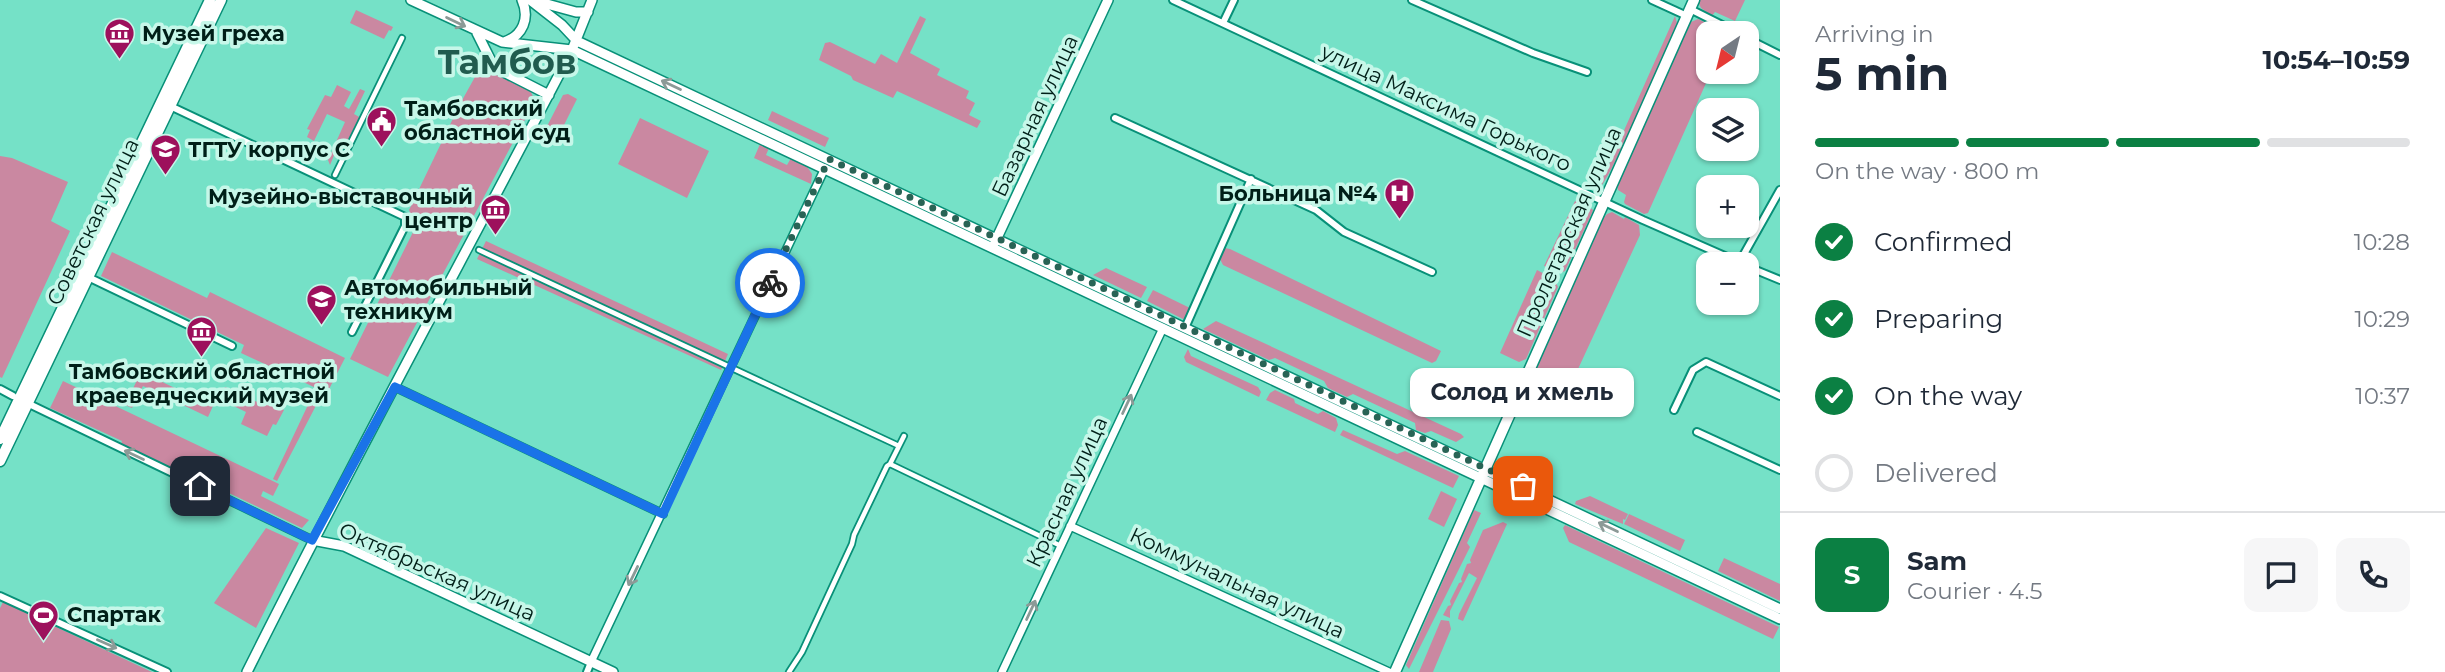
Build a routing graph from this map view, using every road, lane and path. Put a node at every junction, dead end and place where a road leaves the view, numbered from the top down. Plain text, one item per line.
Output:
1 (210, 0) edge
2 (221, 0) edge
3 (411, 0) edge
4 (523, 0) edge
5 (531, 0) edge
6 (592, 0) edge
7 (1108, 0) edge
8 (1173, 0) edge
9 (1234, 0) edge
10 (1412, 0) edge
11 (1652, 0) edge
12 (1690, 8) edge
13 (589, 12) junction
14 (1715, 21) edge
15 (1223, 23) junction
16 (477, 32) junction
17 (402, 38) dead end
18 (502, 42) junction
19 (1759, 44) edge
20 (575, 46) junction
21 (1780, 55) edge
22 (1587, 72) dead end
23 (549, 94) junction
24 (165, 103) junction
25 (1115, 118) dead end
26 (827, 164) junction
27 (335, 174) dead end
28 (1251, 179) junction
29 (1780, 190) edge
30 (1604, 201) junction
31 (995, 243) junction
32 (479, 250) dead end
33 (1717, 252) edge
34 (1749, 252) edge
35 (1759, 271) edge
36 (1432, 272) dead end
37 (88, 277) junction
38 (1780, 280) edge
39 (1165, 324) junction
40 (1185, 328) junction
41 (352, 332) dead end
42 (232, 346) dead end
43 (731, 367) junction
44 (395, 387) junction
45 (0, 389) edge
46 (1780, 396) edge
47 (20, 400) junction
48 (1674, 410) dead end
49 (1697, 432) dead end
50 (904, 436) dead end
51 (0, 439) edge
52 (898, 446) junction
53 (0, 461) edge
54 (890, 464) junction
55 (1780, 470) edge
56 (1482, 473) junction
57 (663, 514) junction
58 (1070, 526) junction
59 (312, 540) junction
60 (1061, 546) junction
61 (0, 596) edge
62 (1780, 609) edge
63 (1780, 619) edge
64 (591, 662) junction
65 (166, 671) edge
66 (247, 672) edge
67 (587, 672) edge
68 (613, 672) edge
69 (789, 672) edge
70 (1002, 672) edge
71 (1392, 672) edge

1 - 24 main road, Советская улица
2 - 24 main road, Советская улица
3 -> 16 main road
4 - 18 main road
5 - 13 main road
5 - 20 main road
6 - 13 main road
7 - 31 main road, Базарная улица
8 - 15 street, улица Максима Горького
9 - 15 street
10 - 22 street
11 - 12 street
12 - 14 street
12 - 30 main road, Пролетарская улица
13 - 20 main road
15 - 30 street, улица Максима Горького
16 - 18 main road
16 - 23 main road
17 - 27 street
18 - 20 main road
19 - 21 street
20 - 23 main road
20 - 26 main road
23 - 44 main road
24 - 37 main road, Советская улица
24 - 41 street
24 - 47 main road, Советская улица
25 - 28 street
26 - 31 main road
26 - 43 street
28 - 36 street
28 - 40 street
29 - 34 street
30 - 33 street, улица Максима Горького
30 - 56 main road, Пролетарская улица
31 - 39 main road
32 - 43 street
35 - 38 street, улица Максима Горького
37 - 42 street
37 - 47 main road, Советская улица
39 - 40 main road
39 - 56 main road
58 -> 39 street, Красная улица
40 - 56 main road
43 - 52 street
43 - 57 street
44 - 57 street
44 - 59 main road
45 - 47 street, Октябрьская улица
46 - 48 street
47 - 51 main road, Советская улица
47 - 53 main road, Советская улица
59 -> 47 street, Октябрьская улица
49 - 55 street
50 - 52 street
52 - 54 street
54 - 60 street
54 - 69 street
62 -> 56 main road
56 - 63 main road
56 - 71 main road, Пролетарская улица
57 -> 64 street
58 - 60 street, Красная улица
58 - 71 street, Коммунальная улица
59 - 64 main road, Октябрьская улица
59 - 66 main road
70 -> 60 street, Красная улица
61 -> 65 street
64 - 67 street
64 - 68 main road, Октябрьская улица

